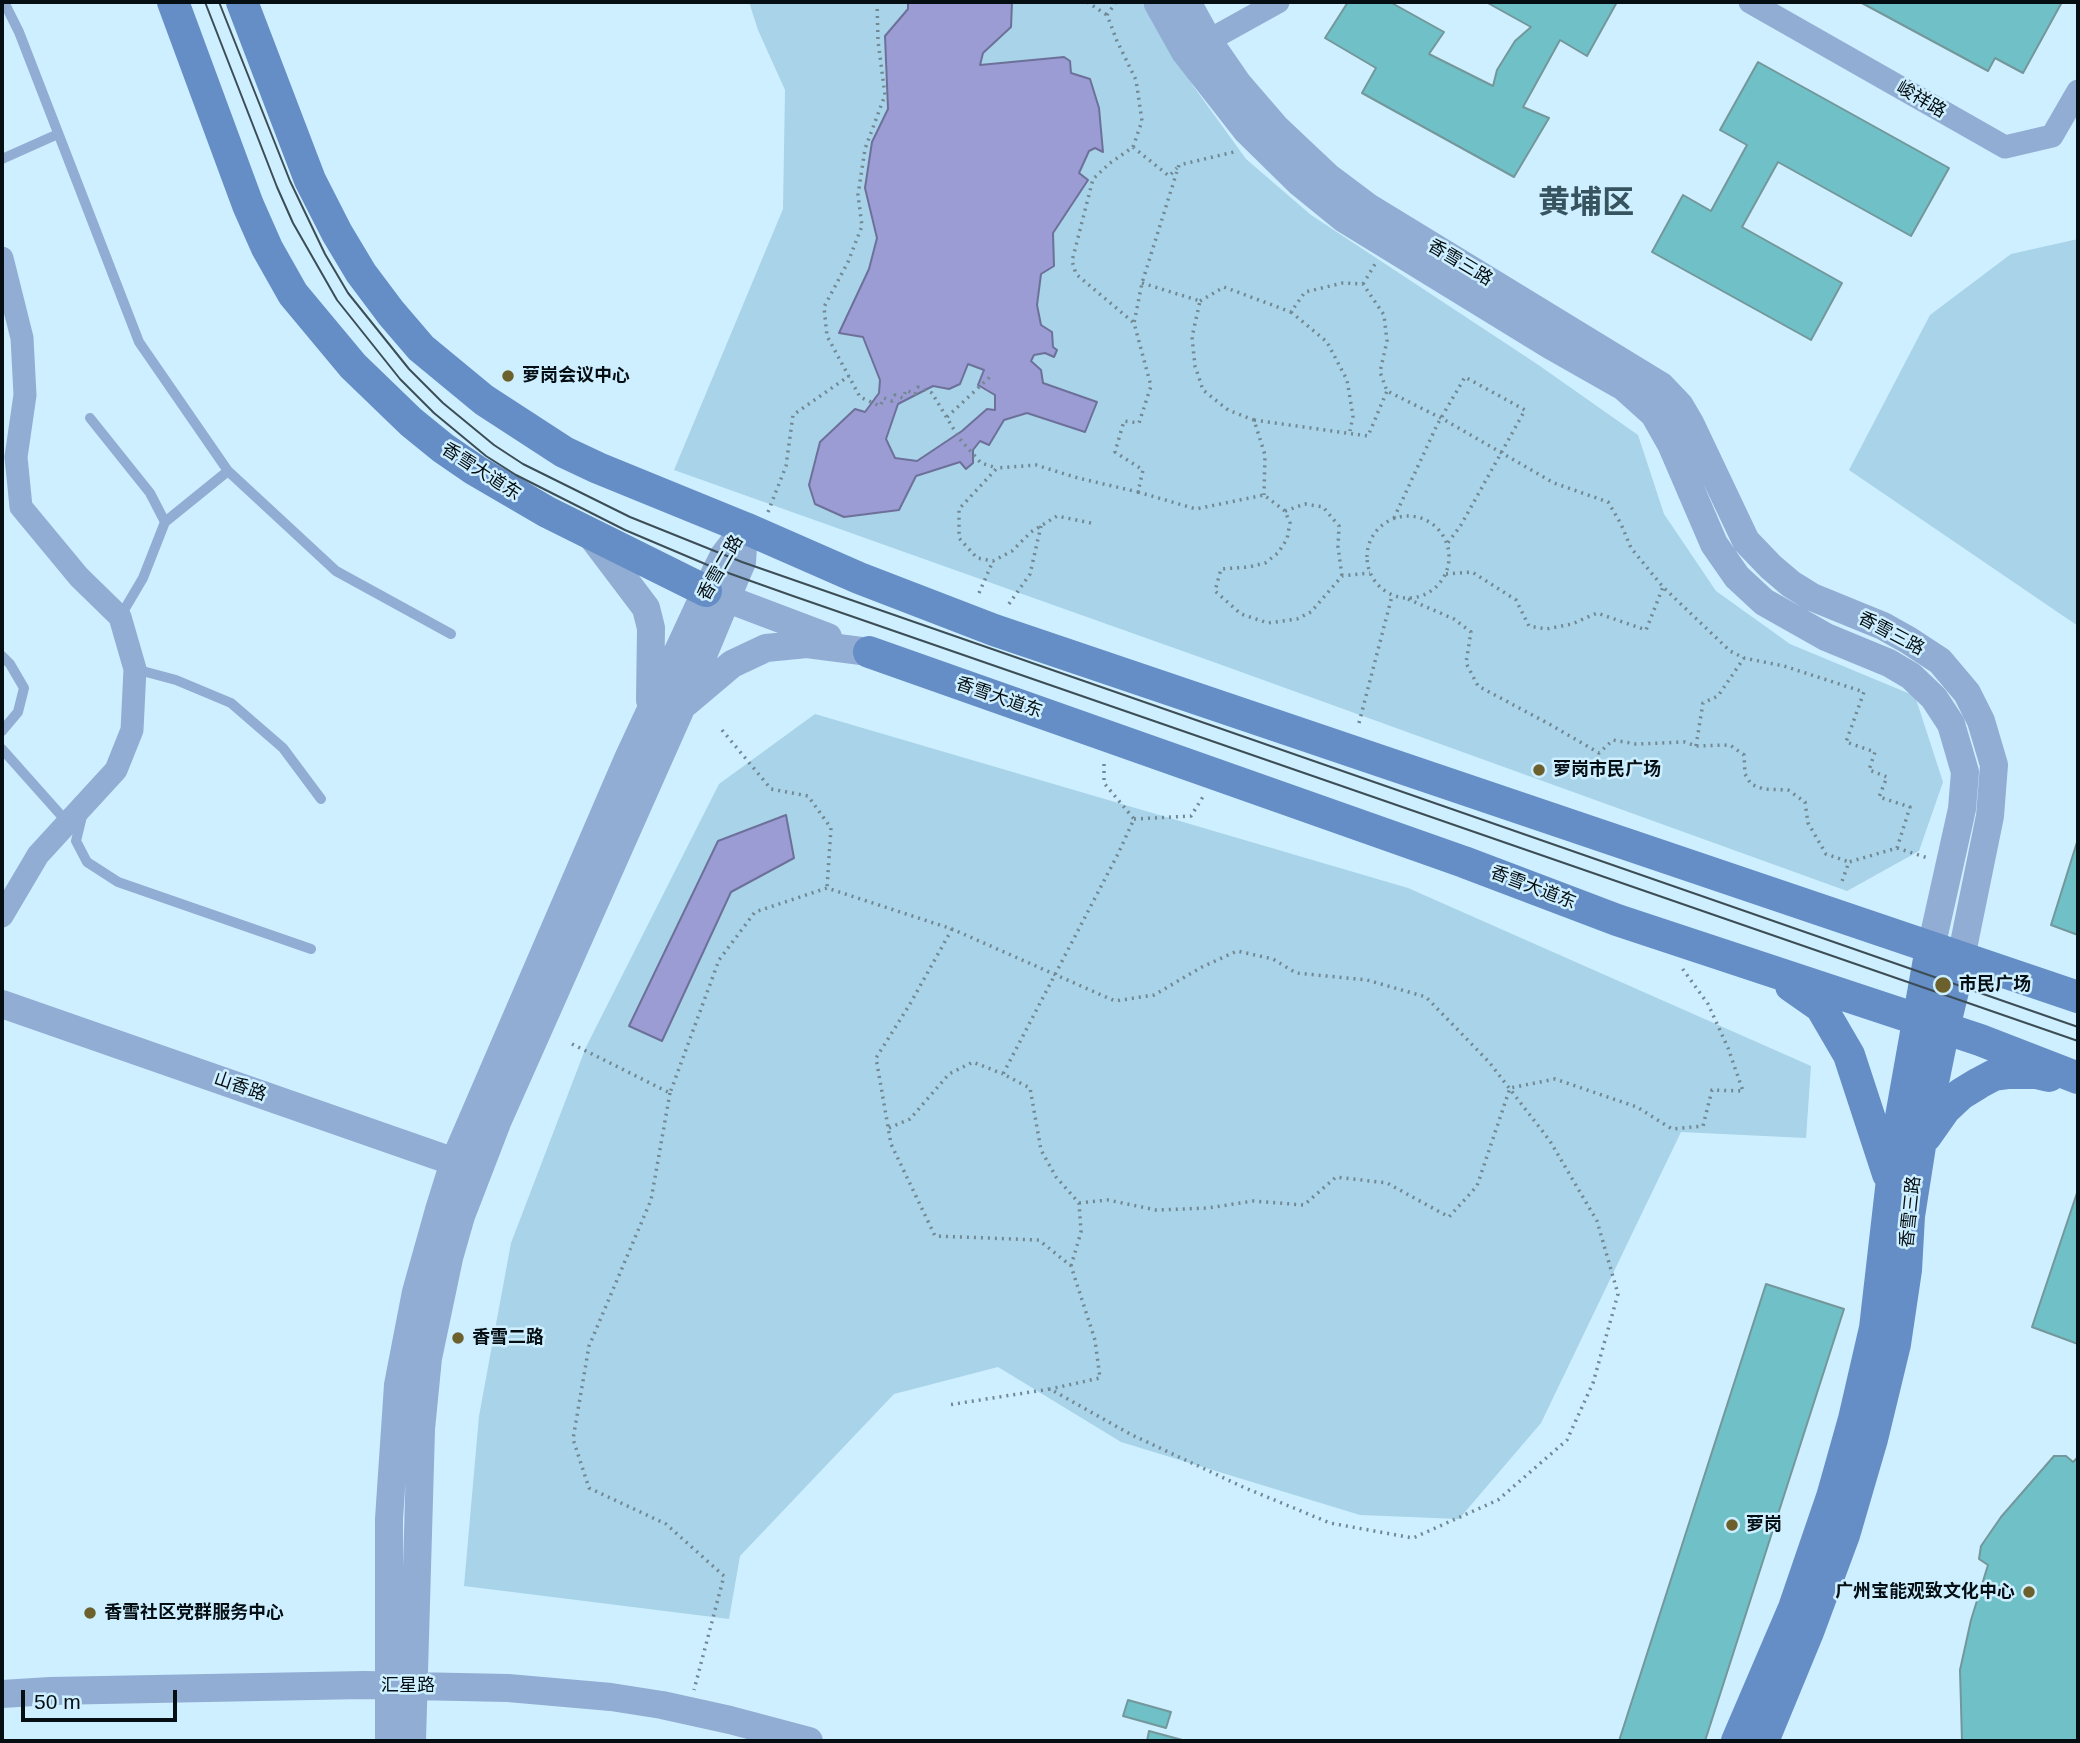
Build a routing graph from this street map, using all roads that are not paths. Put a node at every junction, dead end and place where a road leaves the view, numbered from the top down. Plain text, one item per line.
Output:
1 (4, 2) edge
2 (173, 2) edge
3 (1157, 2) edge
4 (1186, 2) edge
5 (1278, 2) edge
6 (1750, 2) edge
7 (244, 4) edge
8 (1197, 47) junction
9 (2078, 90) edge
10 (58, 134) junction
11 (2, 159) edge
12 (2, 258) edge
13 (9, 310) edge
14 (90, 418) dead end
15 (228, 471) junction
16 (756, 520) junction
17 (165, 523) junction
18 (590, 534) junction
19 (716, 595) junction
20 (120, 617) junction
21 (451, 634) dead end
22 (869, 652) junction
23 (2, 656) edge
24 (135, 669) junction
25 (682, 706) junction
26 (650, 711) junction
27 (2, 731) edge
28 (2, 749) edge
29 (321, 799) dead end
30 (85, 803) junction
31 (67, 822) junction
32 (2, 916) edge
33 (1931, 947) junction
34 (311, 949) dead end
35 (1961, 958) junction
36 (1747, 963) junction
37 (2078, 997) edge
38 (2, 1004) edge
39 (1931, 1024) junction
40 (2078, 1080) edge
41 (1920, 1146) junction
42 (466, 1166) junction
43 (1891, 1182) junction
44 (402, 1685) junction
45 (2, 1694) edge
46 (389, 1741) edge
47 (412, 1741) edge
48 (809, 1741) edge
49 (1737, 1741) edge
50 (1763, 1741) edge

1 - 10 lane
2 - 18 main road, 香雪大道东
3 - 8 street, 香雪三路
4 - 8 street, 香雪三路
5 - 8 street
6 - 9 street, 峻祥路
7 - 16 main road
8 - 33 street, 香雪三路
8 - 35 street, 香雪三路
10 - 11 lane
10 - 15 lane
12 - 13 street
13 - 20 street
14 - 17 lane
15 - 17 lane
15 - 21 lane
16 - 19 street, 香雪二路
16 - 33 main road
17 - 20 lane
18 - 19 main road, 香雪大道东
18 - 26 street
19 - 22 street, 香雪大道东
19 - 25 street, 香雪二路
19 - 26 street, 香雪二路
20 - 24 street
22 - 25 street
22 - 36 main road, 香雪大道东
23 - 27 lane
24 - 29 lane
24 - 30 street
25 - 42 street, 香雪二路
26 - 42 street, 香雪二路
28 - 31 lane
30 - 31 street
30 - 34 lane
31 - 32 street
33 - 35 main road
33 - 39 main road, 香雪三路
35 - 37 main road
35 - 39 main road, 香雪三路
36 - 39 main road, 香雪大道东
36 - 43 main road
38 - 42 street, 山香路
39 - 40 main road, 香雪大道东
39 - 41 main road, 香雪三路
39 - 43 main road, 香雪三路
40 - 41 main road
41 - 50 main road, 香雪三路
42 - 44 street, 香雪二路
43 - 49 main road, 香雪三路
44 - 45 street, 汇星路
44 - 46 street
44 - 47 street
44 - 48 street, 汇星路

